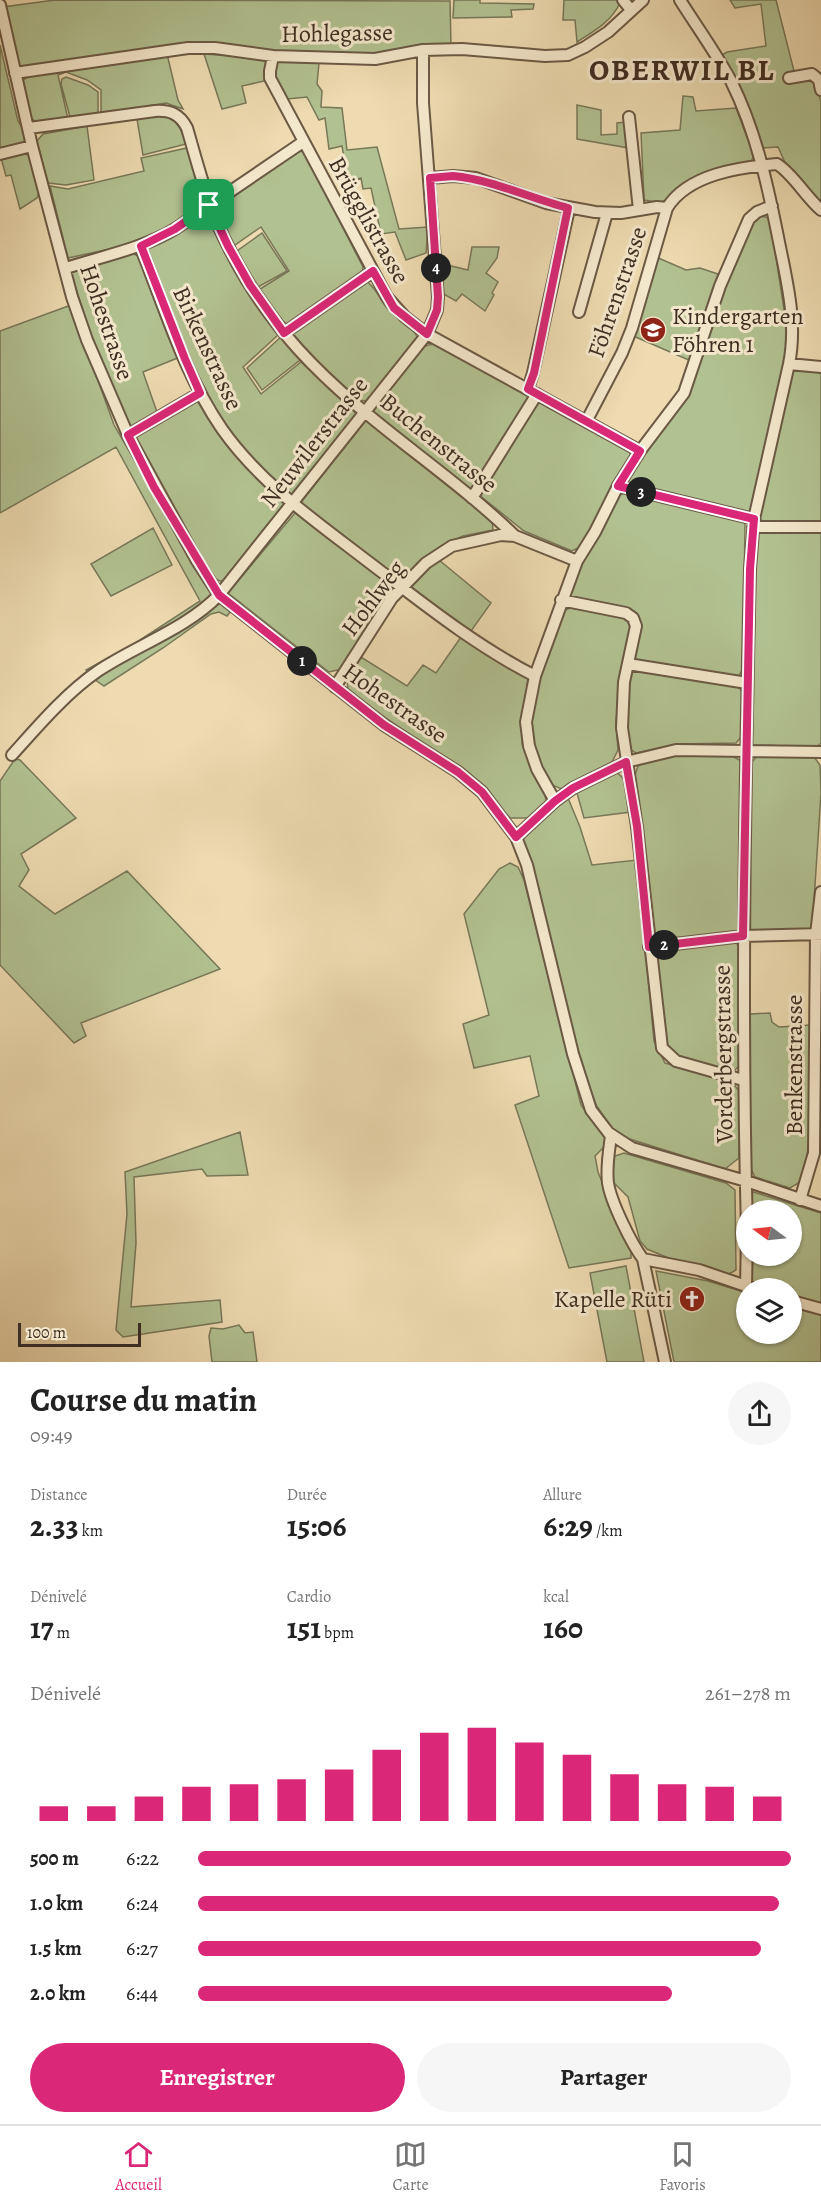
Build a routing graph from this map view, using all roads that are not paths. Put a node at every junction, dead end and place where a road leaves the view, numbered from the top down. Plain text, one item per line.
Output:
1 (623, 0) edge
2 (643, 0) edge
3 (680, 0) edge
4 (0, 5) edge
5 (631, 10) junction
6 (423, 51) junction
7 (273, 56) junction
8 (15, 73) junction
9 (789, 78) dead end
10 (821, 90) edge
11 (629, 117) dead end
12 (29, 128) junction
13 (303, 142) junction
14 (32, 146) junction
15 (0, 154) edge
16 (762, 165) junction
17 (430, 178) junction
18 (209, 205) junction
19 (772, 206) junction
20 (568, 208) junction
21 (667, 208) junction
22 (639, 210) junction
23 (821, 210) edge
24 (607, 213) junction
25 (141, 246) junction
26 (66, 268) junction
27 (373, 271) junction
28 (579, 312) dead end
29 (284, 333) junction
30 (427, 334) junction
31 (789, 364) junction
32 (821, 367) edge
33 (532, 391) junction
34 (200, 393) junction
35 (366, 410) junction
36 (587, 420) junction
37 (128, 435) junction
38 (640, 451) junction
39 (618, 486) junction
40 (472, 498) junction
41 (292, 503) junction
42 (754, 523) junction
43 (821, 527) edge
44 (515, 536) junction
45 (577, 561) junction
46 (401, 587) junction
47 (219, 595) junction
48 (561, 600) junction
49 (628, 664) junction
50 (535, 676) junction
51 (747, 683) junction
52 (335, 687) junction
53 (746, 750) junction
54 (821, 752) edge
55 (12, 754) dead end
56 (626, 762) junction
57 (555, 801) junction
58 (516, 837) junction
59 (821, 892) edge
60 (818, 934) edge
61 (743, 936) junction
62 (649, 947) junction
63 (743, 1080) junction
64 (609, 1133) junction
65 (817, 1153) edge
66 (746, 1180) junction
67 (746, 1200) edge
68 (800, 1200) joint
69 (802, 1201) edge
70 (821, 1206) edge
71 (643, 1259) junction
72 (736, 1284) edge
73 (802, 1304) edge
74 (821, 1309) edge
75 (665, 1362) edge

1 - 5 street
2 - 5 street, Hohlegasse
3 - 16 street, Vorderbergstrasse
4 - 8 street, Hohestrasse
5 - 6 street, Hohlegasse
6 - 7 street, Hohlegasse
6 - 17 street, Neuwilerstrasse
7 - 8 street, Hohlegasse
7 - 13 street, Brügglistrasse
8 - 12 street, Hohestrasse
9 - 10 street
11 - 22 street
12 - 14 street, Hohestrasse
12 - 18 street, Buchenstrasse
13 - 18 street
13 - 27 street, Brügglistrasse
14 - 15 street
14 - 26 street, Hohestrasse
16 - 19 street, Vorderbergstrasse
16 - 21 street
16 - 23 street
17 - 20 street
17 - 30 street, Neuwilerstrasse
18 - 25 street
18 - 29 street, Buchenstrasse
19 - 31 street, Vorderbergstrasse
19 - 38 street
20 - 24 street
20 - 33 street
21 - 22 street
21 - 36 street, Föhrenstrasse
22 - 24 street
24 - 28 street
25 - 26 street
25 - 34 street, Birkenstrasse
26 - 37 street, Hohestrasse
27 - 29 street
27 - 30 street, Brügglistrasse
29 - 35 street, Buchenstrasse
30 - 33 street, Brügglistrasse
30 - 35 street, Neuwilerstrasse
31 - 32 street
31 - 42 street, Vorderbergstrasse
33 - 36 street, Brügglistrasse
33 - 40 street
34 - 37 street
34 - 41 street, Birkenstrasse
35 - 40 street, Buchenstrasse
35 - 41 street, Neuwilerstrasse
36 - 38 street, Brügglistrasse
37 - 47 street, Hohestrasse
38 - 39 street
39 - 42 street
39 - 45 street
40 - 44 street, Buchenstrasse
41 - 46 street, Birkenstrasse
41 - 47 street, Neuwilerstrasse
42 - 43 street
42 - 51 street, Vorderbergstrasse
44 - 45 street, Hohlweg
44 - 46 street, Hohlweg
45 - 48 street
46 - 50 street, Birkenstrasse
46 - 52 street, Hohlweg
47 - 52 street, Hohestrasse
47 - 55 street, Neuwilerstrasse
48 - 49 street
48 - 50 street
49 - 51 street
49 - 56 street
50 - 57 street
51 - 53 street, Vorderbergstrasse
52 - 58 street, Hohestrasse
53 - 54 street
53 - 56 street
53 - 61 street, Vorderbergstrasse
56 - 57 street
56 - 62 street
57 - 58 street
58 - 64 street, Hohestrasse
59 - 60 street, Benkenstrasse
60 - 61 street
60 - 65 street, Benkenstrasse
61 - 62 street
61 - 63 street, Vorderbergstrasse
62 - 63 street
63 - 66 street, Vorderbergstrasse
64 - 66 street
64 - 71 street
65 - 68 street, Benkenstrasse
66 - 67 street, Vorderbergstrasse
66 - 68 street
69 - 70 street
71 - 72 street
71 - 75 street
73 - 74 street

